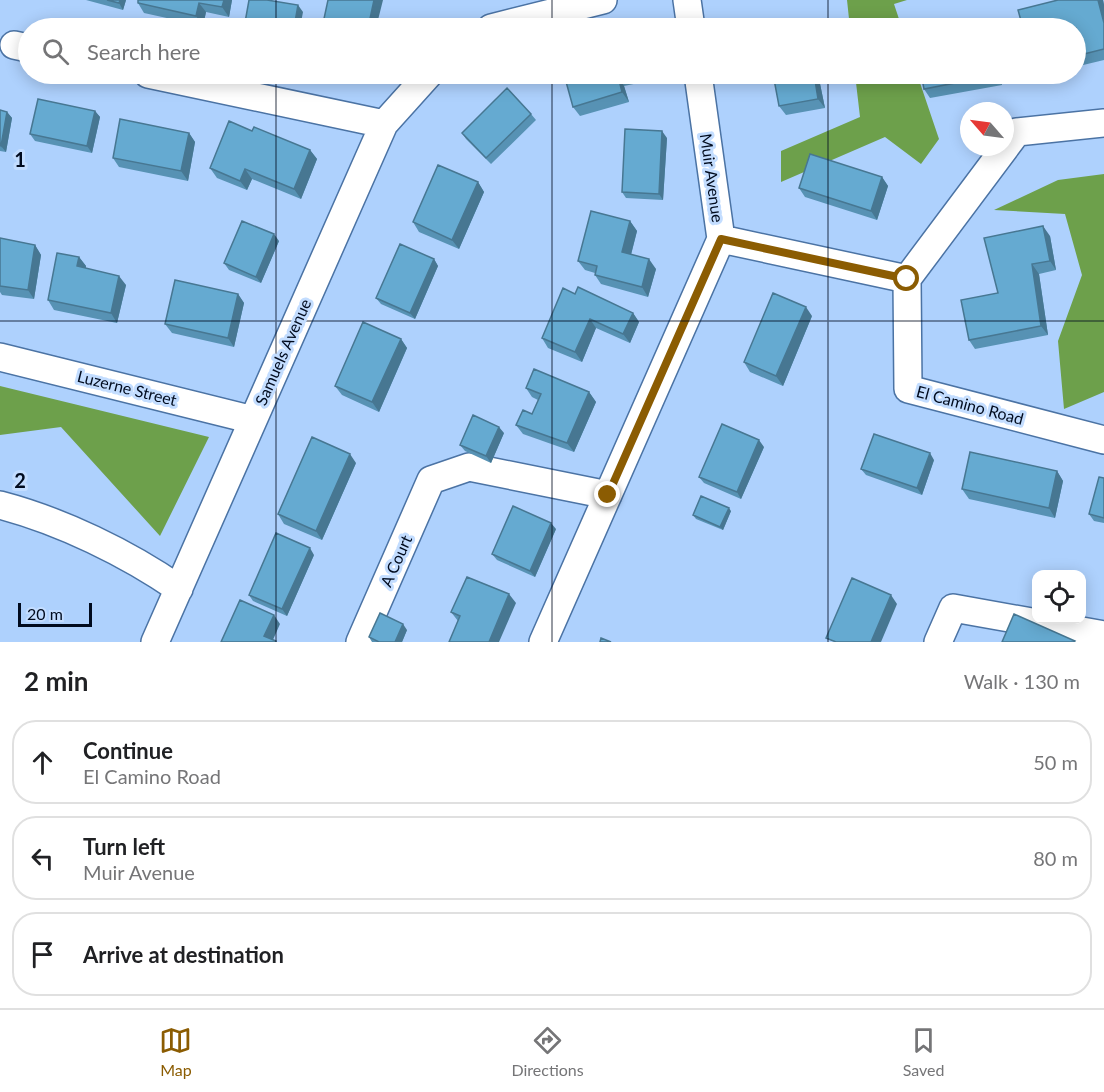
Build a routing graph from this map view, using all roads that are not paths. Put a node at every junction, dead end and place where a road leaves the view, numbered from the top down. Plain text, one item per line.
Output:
1 (603, 0) edge
2 (687, 0) edge
3 (530, 18) edge
4 (690, 18) edge
5 (195, 84) edge
6 (420, 84) edge
7 (699, 84) edge
8 (1104, 123) edge
9 (384, 124) junction
10 (721, 239) junction
11 (907, 279) junction
12 (0, 357) edge
13 (253, 420) junction
14 (1104, 440) edge
15 (608, 495) junction
16 (0, 505) edge
17 (179, 589) junction
18 (1104, 635) edge
19 (155, 642) edge
20 (360, 642) edge
21 (543, 642) edge
22 (938, 642) edge

1 - 3 street
2 - 4 street
5 - 9 street
6 - 9 street, Samuels Avenue
7 - 10 street, Muir Avenue
8 - 11 street
9 - 13 street, Samuels Avenue
10 - 11 street
10 - 15 street, Muir Avenue
11 - 14 street, El Camino Road
12 - 13 street, Luzerne Street
13 - 17 street, Samuels Avenue
15 - 20 street, A Court
15 - 21 street, Muir Avenue
16 - 17 street
17 - 19 street, Samuels Avenue
18 - 22 street

